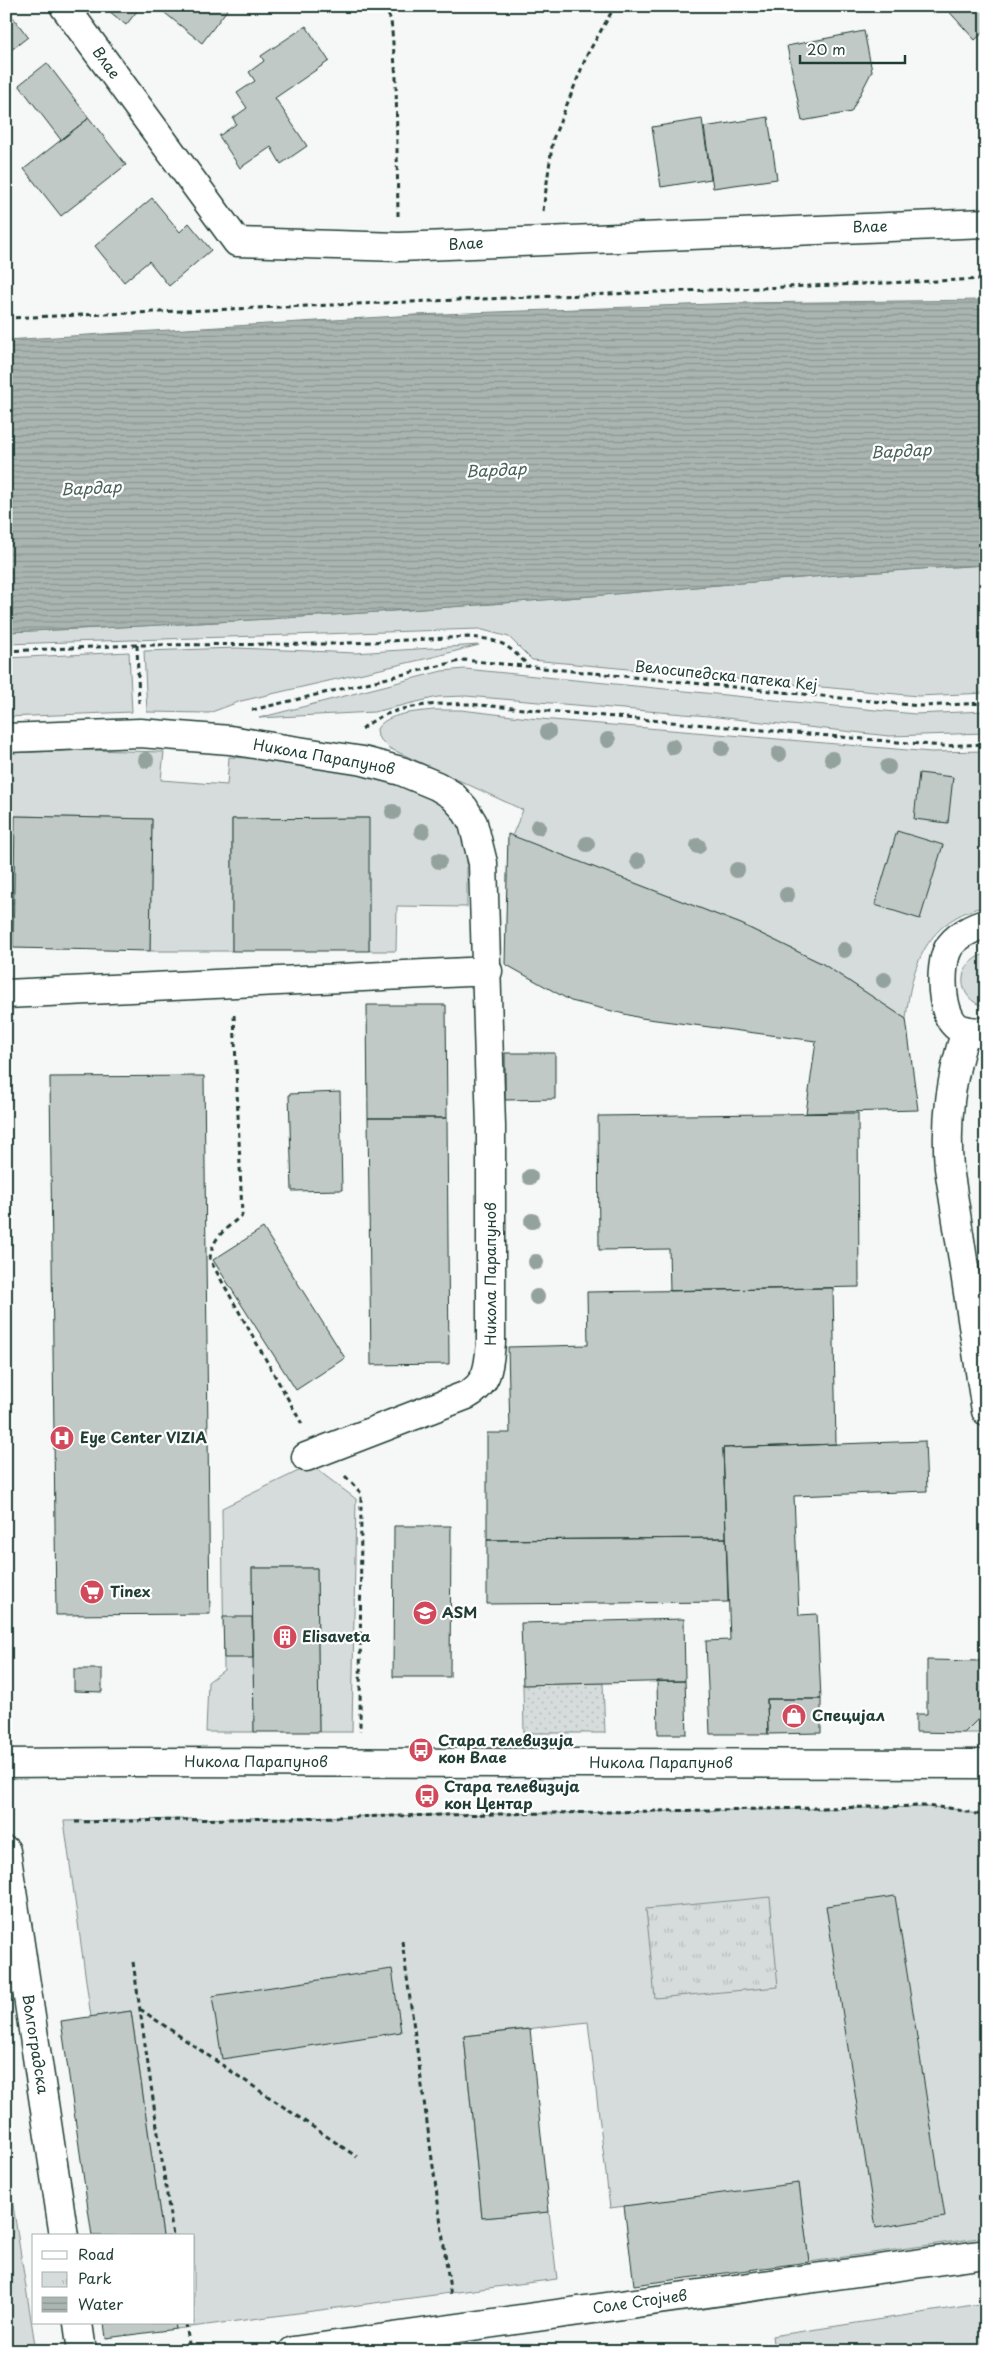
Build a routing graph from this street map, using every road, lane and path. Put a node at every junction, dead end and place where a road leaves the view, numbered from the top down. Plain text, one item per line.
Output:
1 (64, 6) edge
2 (384, 6) edge
3 (615, 6) edge
4 (986, 223) edge
5 (539, 241) junction
6 (399, 247) junction
7 (986, 279) edge
8 (6, 318) edge
9 (137, 645) junction
10 (6, 651) edge
11 (531, 668) junction
12 (986, 703) edge
13 (249, 711) dead end
14 (375, 717) dead end
15 (140, 733) junction
16 (6, 738) edge
17 (986, 744) edge
18 (986, 924) edge
19 (488, 971) junction
20 (233, 982) junction
21 (6, 994) edge
22 (976, 1031) edge
23 (986, 1411) edge
24 (312, 1455) junction
25 (360, 1738) dead end
26 (6, 1763) edge
27 (986, 1764) edge
28 (986, 1816) edge
29 (75, 1822) dead end
30 (6, 1851) edge
31 (402, 1941) dead end
32 (133, 1962) dead end
33 (140, 2008) junction
34 (358, 2157) dead end
35 (64, 2234) edge
36 (173, 2234) edge
37 (986, 2254) edge
38 (78, 2324) edge
39 (186, 2324) edge
40 (456, 2328) junction
41 (82, 2351) edge
42 (190, 2351) edge
43 (294, 2351) edge

1 - 6 street, Влае
2 - 6 path
3 - 5 path
4 - 5 street, Влае
5 - 6 street, Влае
7 - 8 path
9 - 10 path
9 - 11 path
9 - 15 path
11 - 12 path, Велосипедска патека Кеј
11 - 13 path, Велосипедска патека Кеј
14 - 17 path
15 - 16 street, Никола Парапунов
15 - 19 street, Никола Парапунов
18 - 22 street
19 - 20 street
19 - 24 street, Никола Парапунов
20 - 21 street
20 - 24 path
22 - 23 street
24 - 25 path
26 - 27 street, Никола Парапунов
28 - 29 path
30 - 35 street, Волгоградска
31 - 40 path
32 - 33 path
33 - 34 path
33 - 36 path
37 - 40 street, Соле Стојчев
38 - 41 street
39 - 42 path
40 - 43 street, Соле Стојчев

